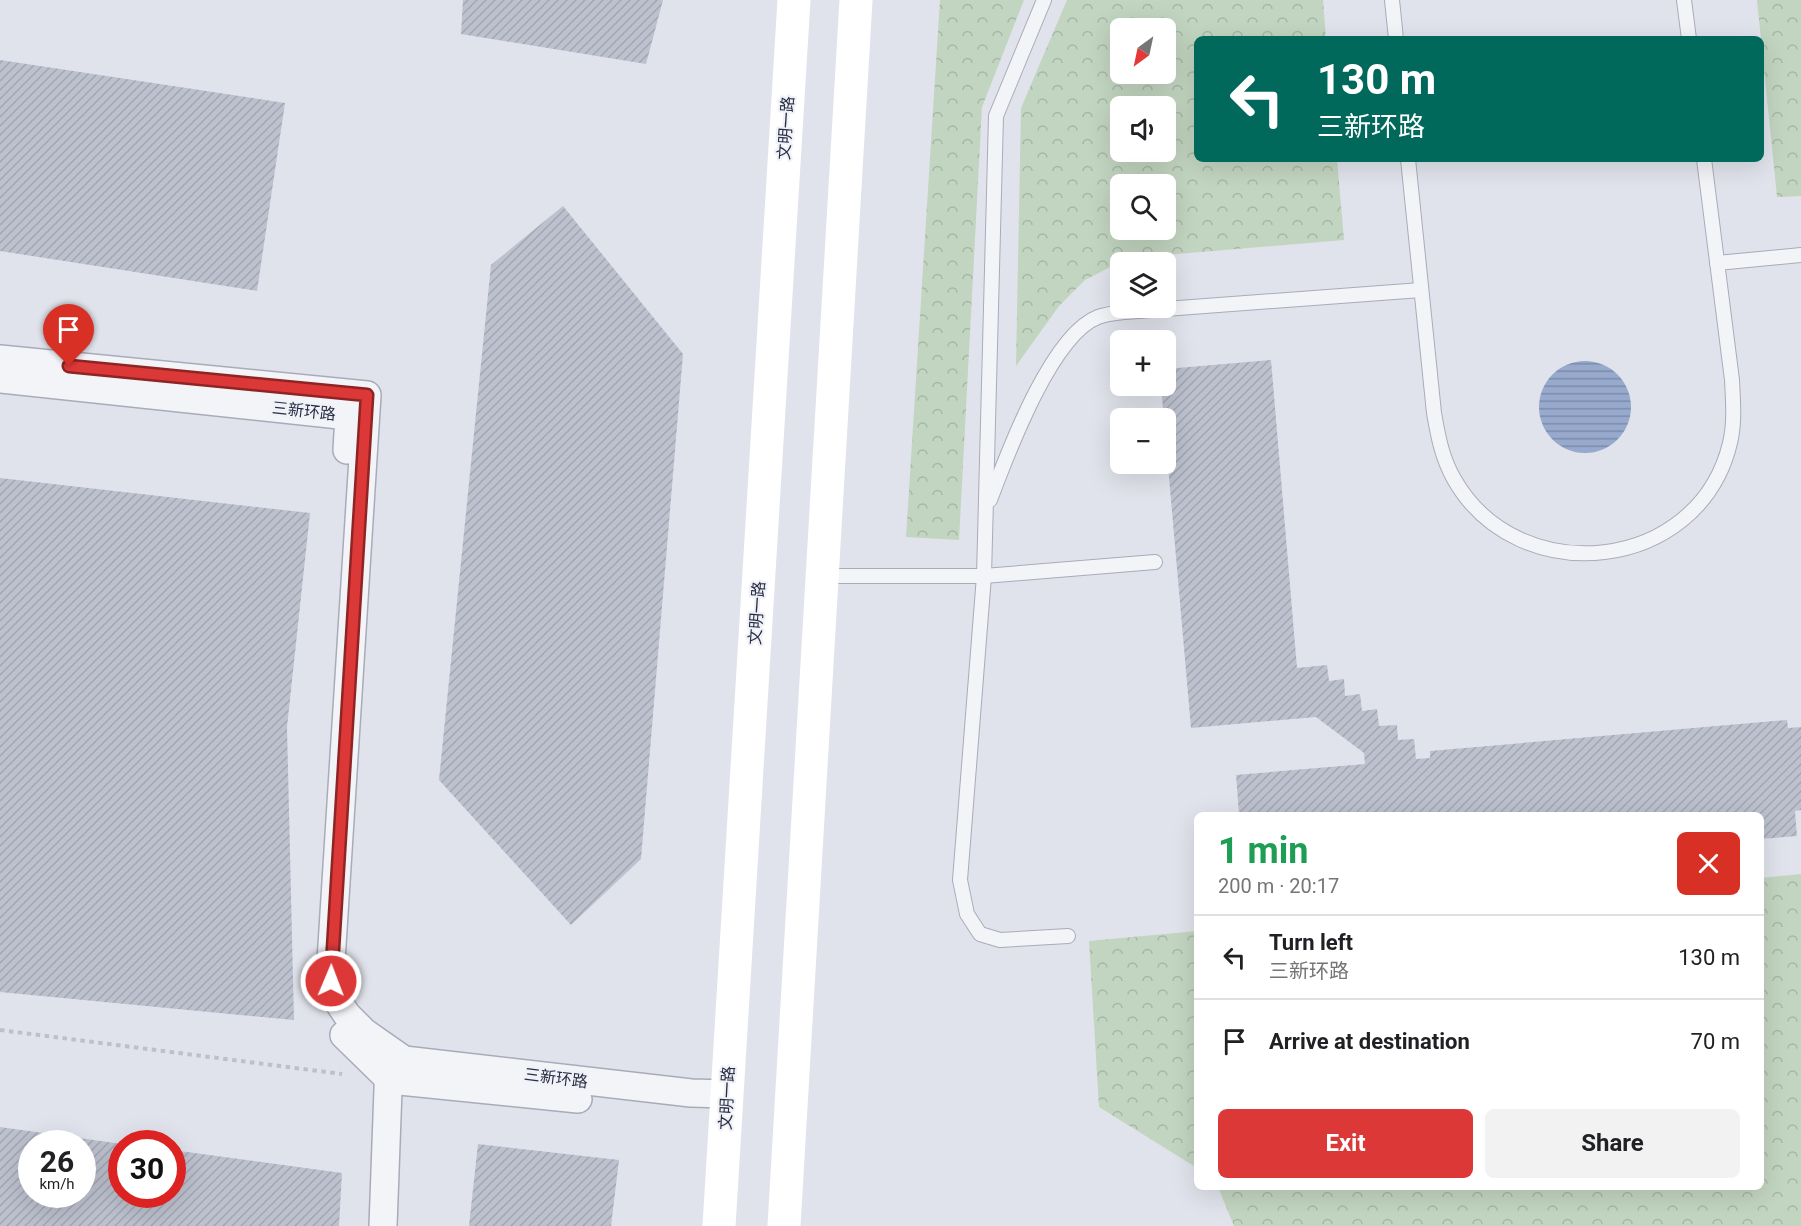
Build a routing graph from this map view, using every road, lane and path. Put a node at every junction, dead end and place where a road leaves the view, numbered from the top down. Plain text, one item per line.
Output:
1 (794, 0) edge
2 (856, 0) edge
3 (1044, 0) edge
4 (1392, 0) edge
5 (1684, 0) edge
6 (1396, 36) edge
7 (1689, 36) edge
8 (1408, 162) edge
9 (1704, 162) edge
10 (1801, 255) edge
11 (1717, 263) junction
12 (1422, 290) junction
13 (0, 359) edge
14 (0, 379) edge
15 (986, 511) junction
16 (1155, 562) dead end
17 (822, 576) junction
18 (984, 576) junction
19 (1068, 936) dead end
20 (0, 1030) edge
21 (388, 1050) junction
22 (343, 1074) dead end
23 (390, 1080) junction
24 (726, 1104) junction
25 (383, 1226) edge
26 (719, 1226) edge
27 (784, 1226) edge

1 - 24 main road, 文明一路
2 - 17 main road
3 - 15 lane
4 - 6 lane
5 - 7 lane
8 - 12 lane
9 - 11 lane
10 - 11 lane
11 - 12 lane
12 - 15 lane
13 - 21 street, 三新环路
14 - 23 street, 三新环路
15 - 18 lane
16 - 18 lane
17 - 18 lane
17 - 27 main road
18 - 19 lane
20 - 22 path
21 - 23 street
21 - 24 street, 三新环路
23 - 24 street, 三新环路
23 - 25 street
24 - 26 main road, 文明一路

